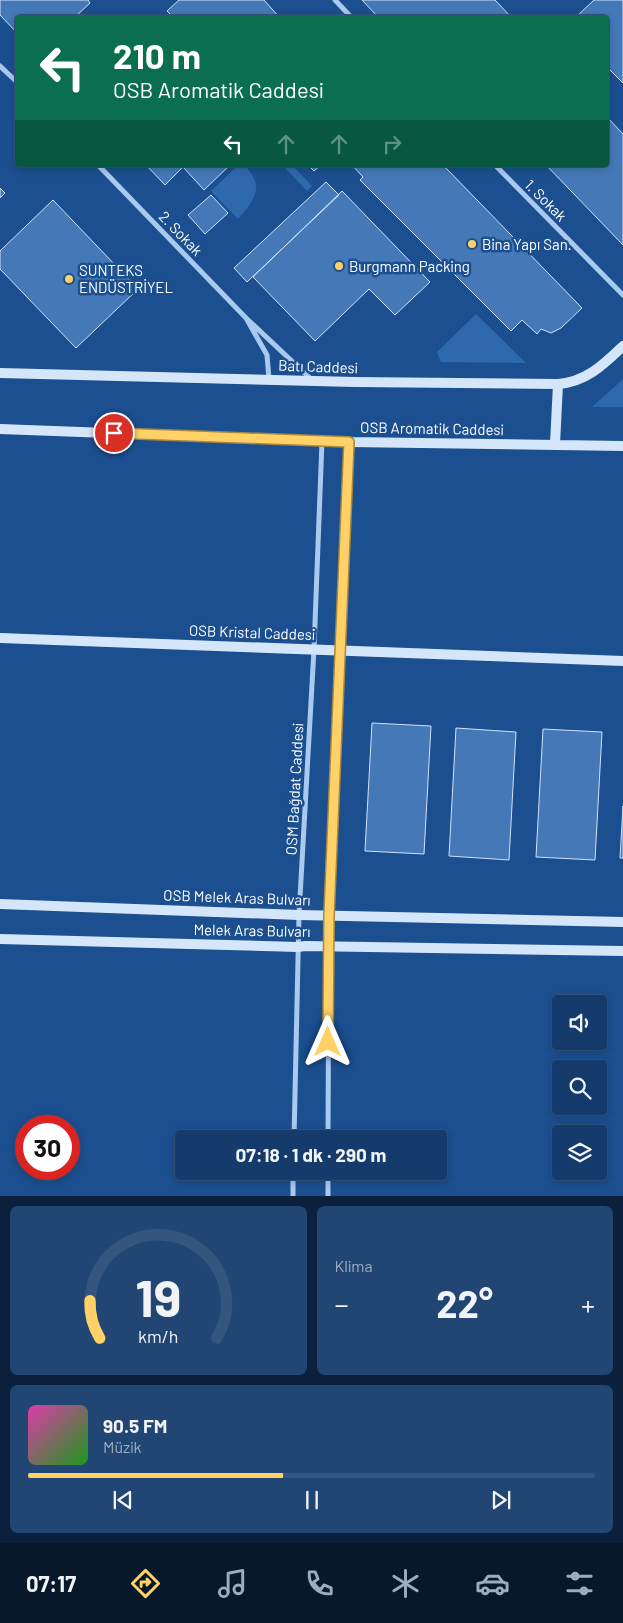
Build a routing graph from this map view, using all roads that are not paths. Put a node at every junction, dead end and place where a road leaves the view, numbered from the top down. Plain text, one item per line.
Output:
1 (335, 0) edge
2 (349, 15) edge
3 (0, 66) edge
4 (15, 80) edge
5 (100, 167) edge
6 (497, 167) edge
7 (623, 295) edge
8 (246, 318) junction
9 (623, 346) edge
10 (0, 373) edge
11 (269, 379) junction
12 (313, 380) junction
13 (558, 384) junction
14 (0, 429) edge
15 (322, 441) junction
16 (349, 442) junction
17 (555, 444) junction
18 (623, 446) edge
19 (0, 638) edge
20 (314, 649) junction
21 (338, 650) junction
22 (623, 661) edge
23 (0, 904) edge
24 (299, 915) junction
25 (329, 915) junction
26 (623, 922) edge
27 (0, 939) edge
28 (329, 946) junction
29 (298, 947) junction
30 (623, 951) edge
31 (294, 1130) edge
32 (328, 1130) edge
33 (293, 1180) edge
34 (328, 1180) edge
35 (293, 1196) edge
36 (328, 1196) edge

1 - 2 street
3 - 4 street
5 - 8 street, 2. Sokak
6 - 7 street, 1. Sokak
8 - 11 street, 2. Sokak
8 - 12 street, 2. Sokak
9 - 13 street, Batı Caddesi
10 - 11 street, Batı Caddesi
11 - 12 street, Batı Caddesi
12 - 13 street, Batı Caddesi
13 - 17 street
14 - 15 street, OSB Aromatik Caddesi
15 - 16 street, OSB Aromatik Caddesi
15 - 20 street, OSM Bağdat Caddesi
16 - 17 street, OSB Aromatik Caddesi
16 - 21 street
17 - 18 street, OSB Aromatik Caddesi
19 - 20 street, OSB Kristal Caddesi
20 - 21 street, OSB Kristal Caddesi
20 - 24 street, OSM Bağdat Caddesi
21 - 22 street, OSB Kristal Caddesi
21 - 25 street
23 - 24 street, OSB Melek Aras Bulvarı
24 - 25 street, OSB Melek Aras Bulvarı
24 - 29 street, OSM Bağdat Caddesi
25 - 26 street, OSB Melek Aras Bulvarı
25 - 28 street
27 - 29 street, Melek Aras Bulvarı
28 - 29 street, Melek Aras Bulvarı
28 - 30 street, Melek Aras Bulvarı
28 - 32 street
29 - 31 street, OSM Bağdat Caddesi
33 - 35 street
34 - 36 street

